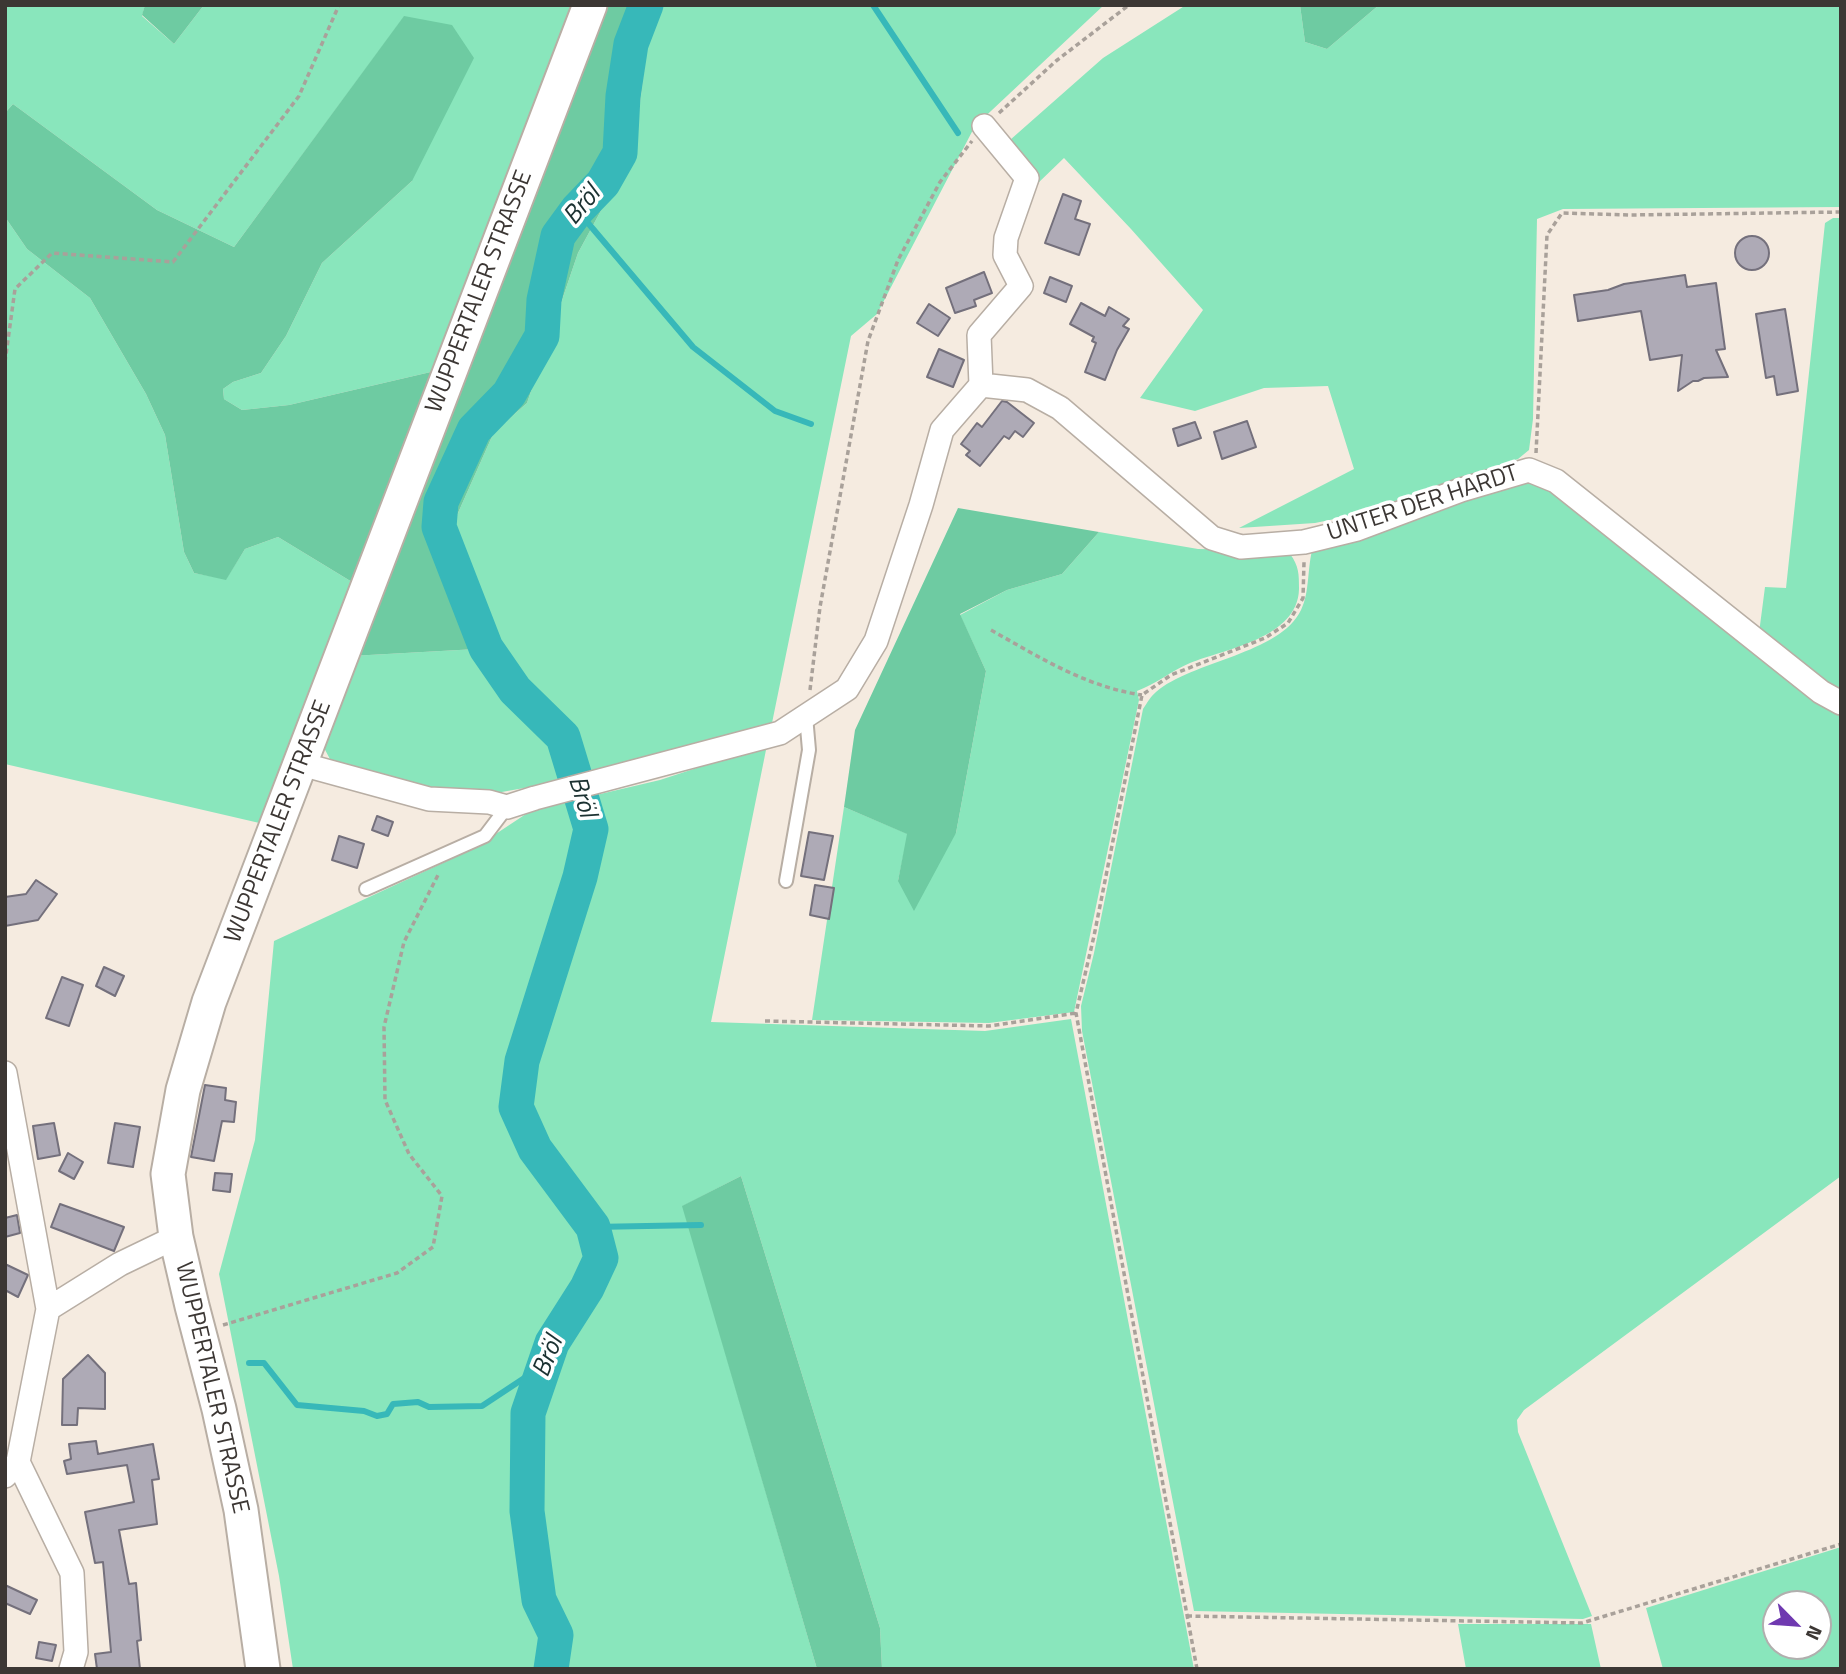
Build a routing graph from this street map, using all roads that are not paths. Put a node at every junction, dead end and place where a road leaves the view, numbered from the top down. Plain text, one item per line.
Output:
1 (590, 5) edge
2 (984, 126) road end
3 (981, 385) junction
4 (1841, 703) edge
5 (806, 716) junction
6 (301, 764) junction
7 (507, 807) junction
8 (786, 881) dead end
9 (366, 889) dead end
10 (5, 1073) edge
11 (176, 1237) junction
12 (48, 1309) junction
13 (12, 1469) edge
14 (71, 1669) edge
15 (263, 1669) edge

1 - 6 main road, WUPPERTALER STRASSE
2 - 3 street
3 - 4 street, UNTER DER HARDT
3 - 5 street
5 - 7 street
5 - 8 lane
6 - 7 street
6 - 11 main road, WUPPERTALER STRASSE
7 - 9 lane
10 - 12 street
11 - 12 street
11 - 15 main road, WUPPERTALER STRASSE
12 - 13 street
13 - 14 street

